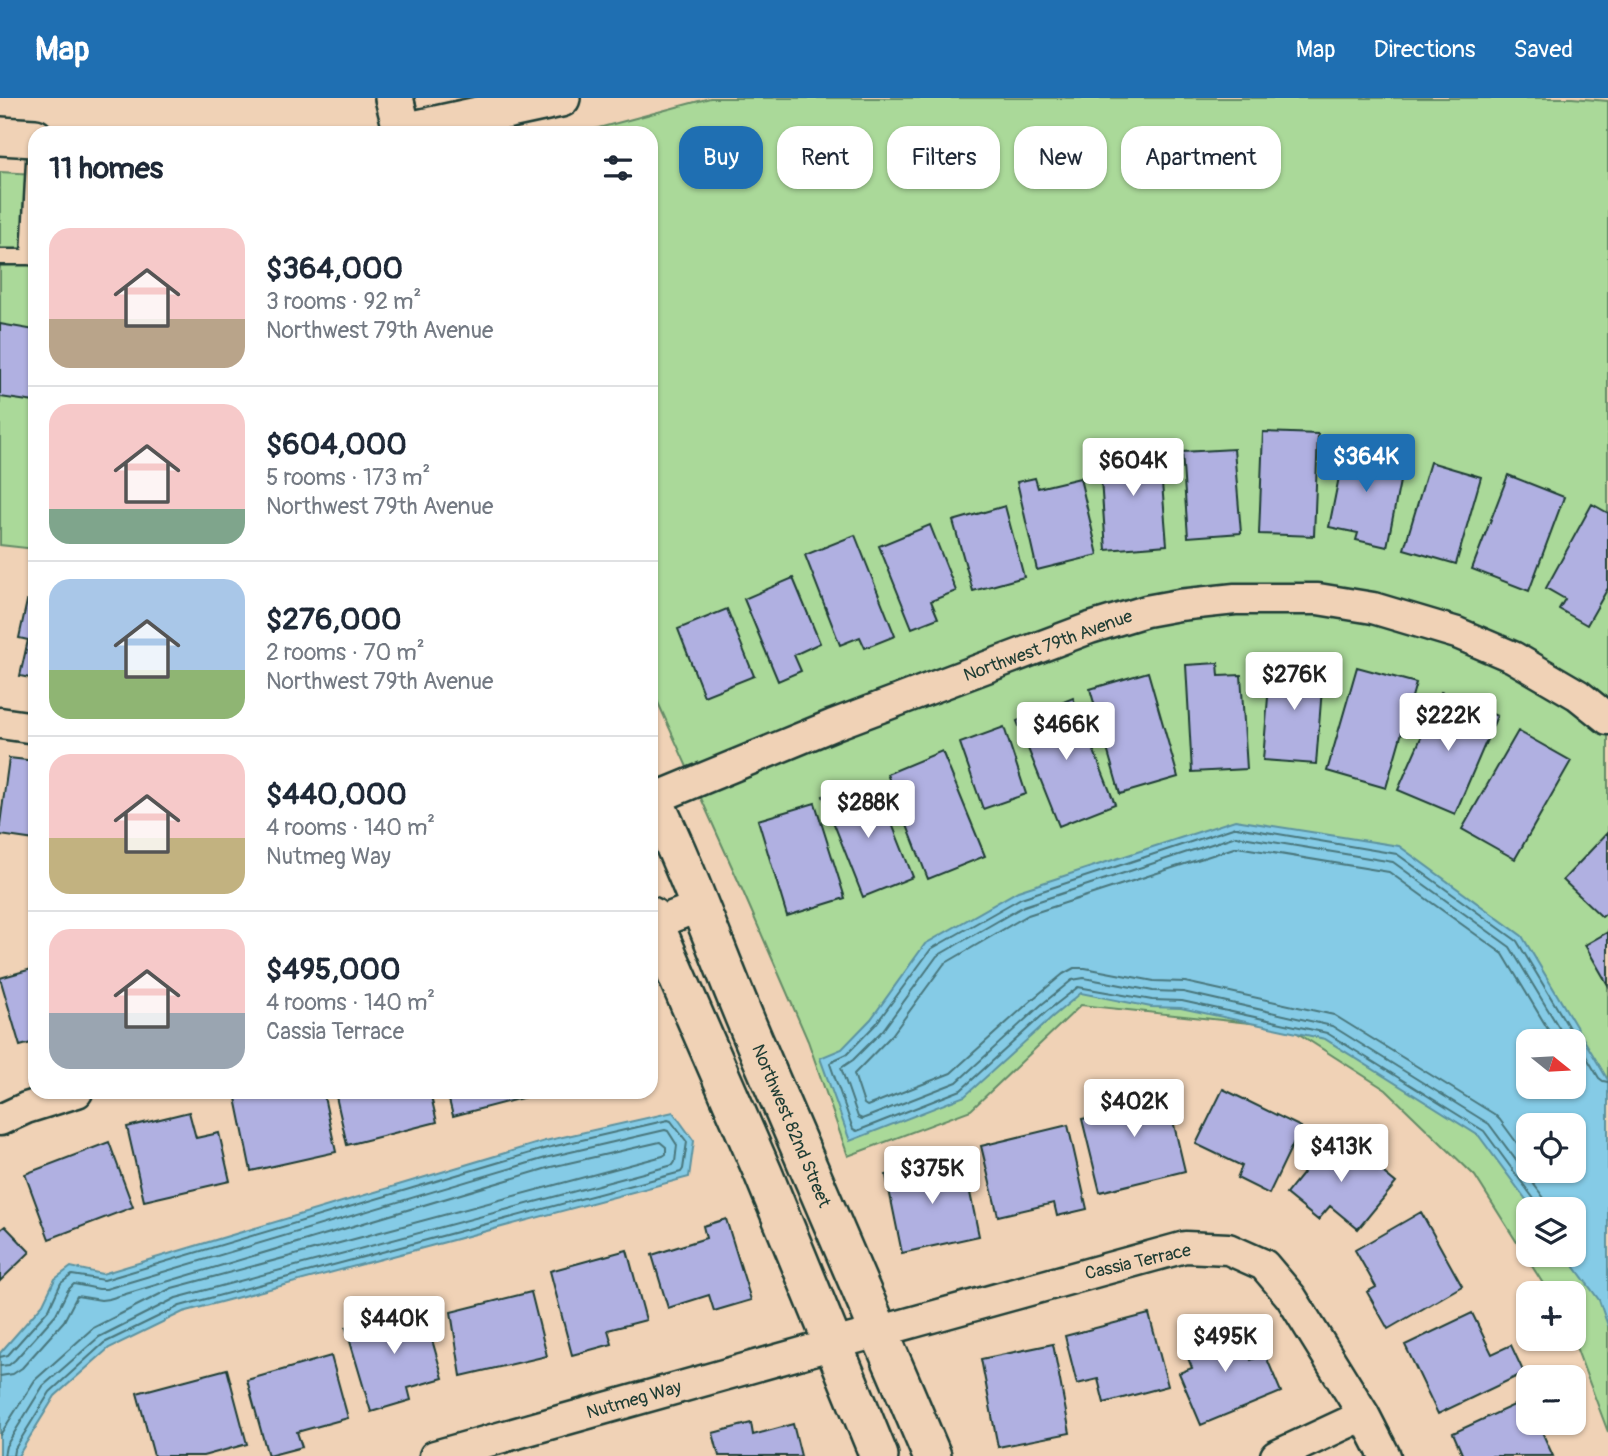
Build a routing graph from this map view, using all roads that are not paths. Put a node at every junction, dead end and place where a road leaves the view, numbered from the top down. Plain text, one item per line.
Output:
1 (394, 98) edge
2 (561, 98) edge
3 (455, 117) edge
4 (400, 126) edge
5 (425, 126) edge
6 (0, 136) edge
7 (28, 139) edge
8 (0, 257) edge
9 (28, 258) edge
10 (1608, 719) edge
11 (0, 723) edge
12 (28, 726) edge
13 (658, 796) edge
14 (658, 812) edge
15 (700, 906) junction
16 (658, 919) edge
17 (658, 935) edge
18 (54, 1099) edge
19 (0, 1120) edge
20 (880, 1331) junction
21 (834, 1344) junction
22 (1364, 1415) junction
23 (435, 1456) edge
24 (879, 1456) edge
25 (932, 1456) edge
26 (1276, 1456) edge
27 (1385, 1456) edge

1 - 4 street
2 - 3 street
3 - 5 street
6 - 7 street
8 - 9 lane
10 - 13 street, Northwest 79th Avenue
11 - 12 street
14 - 15 street, Northwest 82nd Street
15 - 16 street
15 - 20 street, Northwest 82nd Street
17 - 21 street
18 - 19 street
20 - 21 street, Cassia Terrace
20 - 22 street, Cassia Terrace
20 - 25 street, Northwest 82nd Street
21 - 23 street, Nutmeg Way
21 - 24 street
22 - 26 street
22 - 27 street, Cassia Terrace

